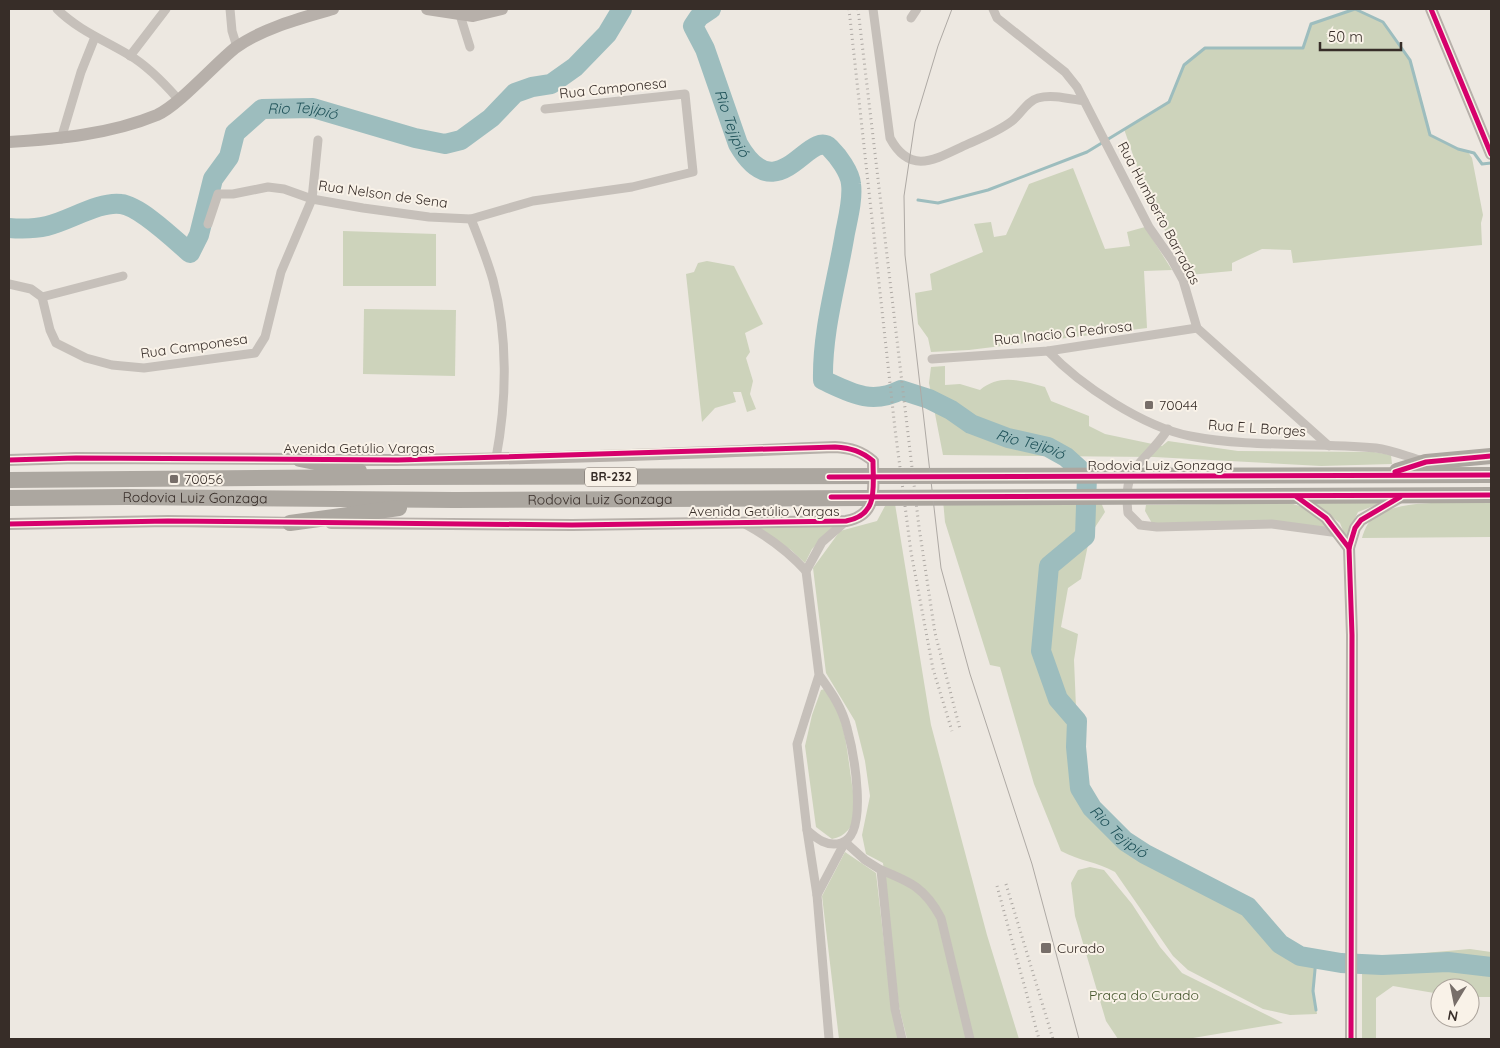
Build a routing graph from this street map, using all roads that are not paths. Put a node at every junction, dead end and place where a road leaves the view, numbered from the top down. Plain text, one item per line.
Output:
1 (57, 9) edge
2 (166, 9) edge
3 (230, 9) edge
4 (334, 9) edge
5 (427, 9) edge
6 (502, 9) edge
7 (873, 9) edge
8 (917, 9) edge
9 (993, 9) edge
10 (1431, 9) edge
11 (486, 11) edge
12 (460, 15) junction
13 (911, 18) dead end
14 (95, 37) junction
15 (237, 47) junction
16 (470, 48) dead end
17 (130, 56) junction
18 (178, 99) junction
19 (1084, 101) junction
20 (544, 109) dead end
21 (61, 138) junction
22 (318, 140) dead end
23 (9, 142) edge
24 (1491, 154) edge
25 (693, 172) joint
26 (312, 199) junction
27 (471, 218) junction
28 (208, 224) dead end
29 (123, 276) dead end
30 (9, 284) edge
31 (42, 297) junction
32 (1197, 328) junction
33 (1048, 352) junction
34 (932, 359) dead end
35 (1168, 430) junction
36 (1329, 446) junction
37 (1491, 456) edge
38 (496, 458) junction
39 (300, 459) junction
40 (9, 460) edge
41 (1426, 462) junction
42 (1491, 475) edge
43 (1381, 476) junction
44 (393, 477) junction
45 (9, 480) edge
46 (1491, 495) edge
47 (1402, 496) junction
48 (1297, 497) junction
49 (9, 498) edge
50 (454, 500) junction
51 (846, 521) junction
52 (742, 522) junction
53 (290, 523) junction
54 (9, 524) edge
55 (1340, 534) junction
56 (1349, 548) junction
57 (806, 571) junction
58 (819, 674) junction
59 (807, 830) junction
60 (845, 842) junction
61 (880, 870) junction
62 (817, 895) junction
63 (829, 1039) edge
64 (902, 1039) edge
65 (970, 1039) edge
66 (1351, 1039) edge

1 - 14 street
2 - 17 street
3 - 15 street
4 - 15 street
5 - 12 street
6 - 11 street
7 - 19 street
8 - 13 street
9 - 19 street, Rua Humberto Barradas
10 - 24 street
11 - 12 street
12 - 16 street
14 - 17 street
14 - 21 street
15 - 18 street
17 - 18 street
18 - 21 street
19 - 32 street, Rua Humberto Barradas
20 - 25 street, Rua Camponesa
21 - 23 street
22 - 26 street, Rua Camponesa
25 - 27 street, Rua Nelson de Sena
26 - 27 street, Rua Nelson de Sena
26 - 28 street, Rua Nelson de Sena
26 - 31 street, Rua Camponesa
27 - 38 street
29 - 31 street
30 - 31 street
32 - 33 street, Rua Inacio G Pedrosa
32 - 36 street
33 - 34 street, Rua Inacio G Pedrosa
33 - 35 street, Rua E L Borges
35 - 36 street, Rua E L Borges
35 - 55 street
36 - 41 street, Rua E L Borges
37 - 41 highway
38 - 39 street, Avenida Getúlio Vargas
38 - 51 street, Avenida Getúlio Vargas
39 - 40 street, Avenida Getúlio Vargas
39 - 44 highway
41 - 43 highway
42 - 43 highway, Rodovia Luiz Gonzaga / BR-232
43 - 44 highway, Rodovia Luiz Gonzaga / BR-232
44 - 45 highway, Rodovia Luiz Gonzaga / BR-232
46 - 47 highway, Rodovia Luiz Gonzaga / BR-232
47 - 48 highway, Rodovia Luiz Gonzaga / BR-232
47 - 56 street
48 - 50 highway, Rodovia Luiz Gonzaga / BR-232
48 - 55 street
49 - 50 highway, Rodovia Luiz Gonzaga / BR-232
50 - 53 highway
51 - 52 street, Avenida Getúlio Vargas
51 - 57 street
52 - 53 street, Avenida Getúlio Vargas
52 - 57 street
53 - 54 street, Avenida Getúlio Vargas
55 - 56 street
56 - 66 street
57 - 58 street
58 - 59 street
58 - 60 street
59 - 60 street
59 - 62 street
60 - 61 street
60 - 62 street
61 - 64 street
61 - 65 street
62 - 63 street

